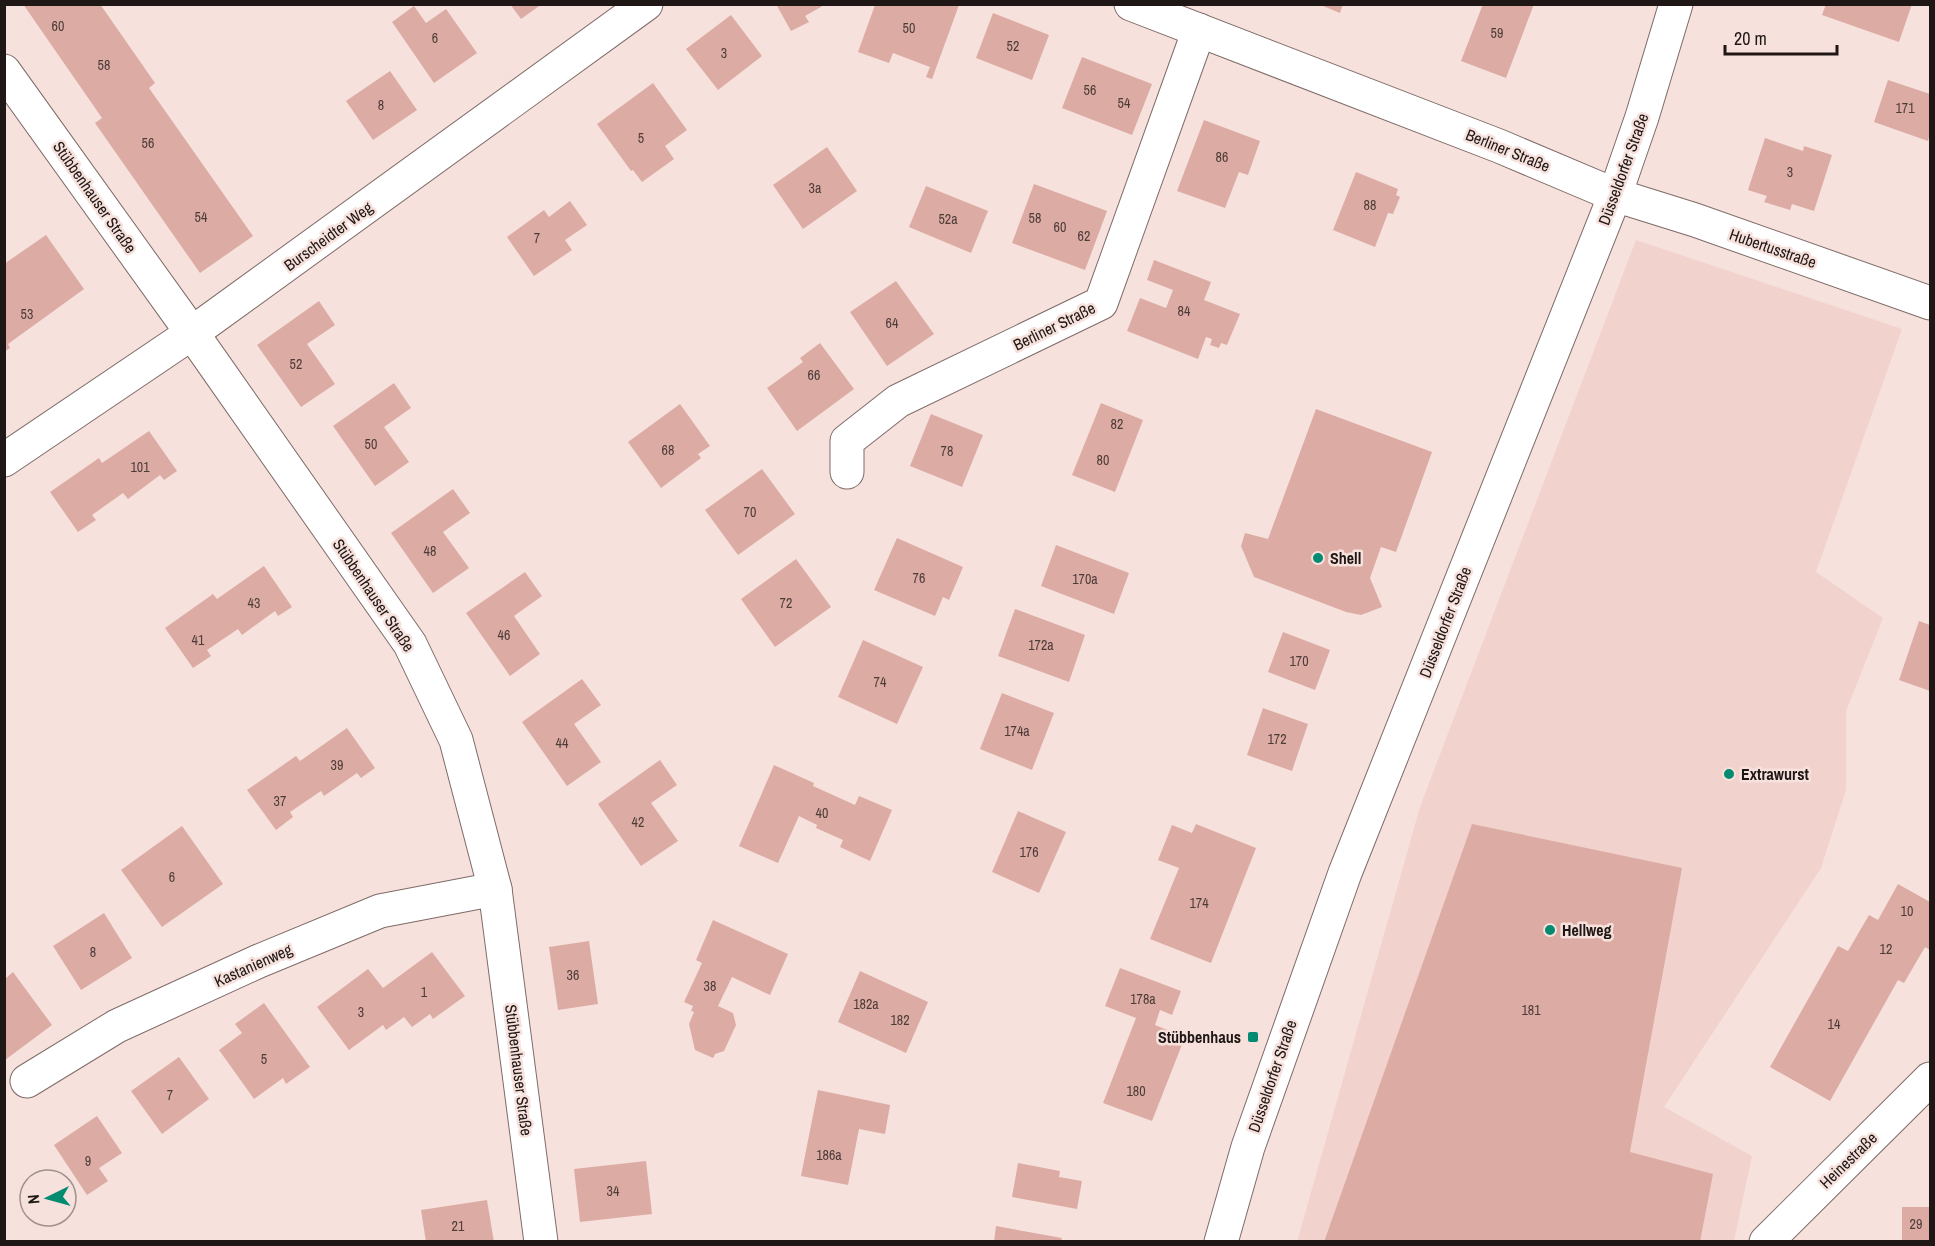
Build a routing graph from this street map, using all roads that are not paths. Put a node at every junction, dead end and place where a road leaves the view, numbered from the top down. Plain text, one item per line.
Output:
1 (646, 4) edge
2 (1131, 4) edge
3 (1676, 4) edge
4 (1199, 30) junction
5 (4, 71) edge
6 (1615, 195) junction
7 (1930, 303) edge
8 (192, 333) junction
9 (4, 460) edge
10 (847, 472) dead end
11 (495, 889) junction
12 (1930, 1079) edge
13 (27, 1081) dead end
14 (541, 1242) edge
15 (1221, 1242) edge
16 (1766, 1242) edge

1 - 8 street, Burscheidter Weg
2 - 4 street, Berliner Straße
3 - 6 street, Düsseldorfer Straße
4 - 6 street, Berliner Straße
4 - 10 street, Berliner Straße
5 - 8 street, Stübbenhauser Straße
6 - 7 street, Hubertusstraße
6 - 15 street, Düsseldorfer Straße
8 - 9 street, Burscheidter Weg
8 - 11 street, Stübbenhauser Straße
11 - 13 street, Kastanienweg
11 - 14 street, Stübbenhauser Straße
12 - 16 street, Heinestraße

